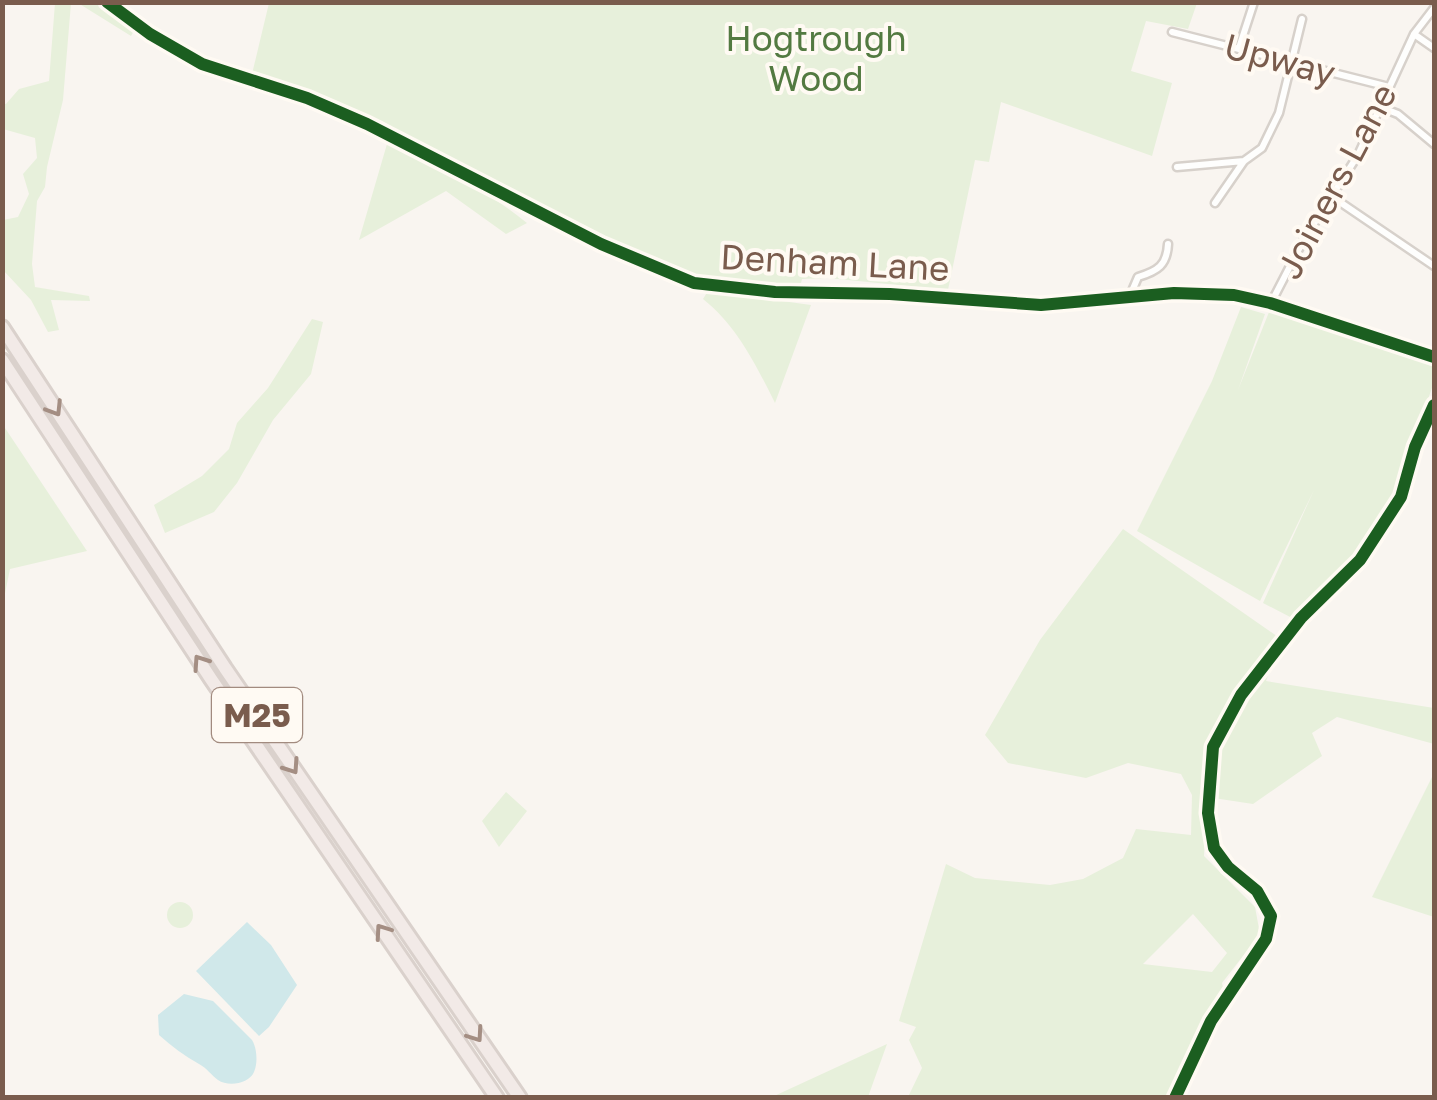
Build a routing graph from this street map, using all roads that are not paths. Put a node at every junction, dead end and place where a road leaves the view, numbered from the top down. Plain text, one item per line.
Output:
1 (108, 2) edge
2 (1254, 2) edge
3 (1434, 8) edge
4 (1302, 19) dead end
5 (1172, 32) dead end
6 (1414, 34) junction
7 (1239, 48) junction
8 (1434, 48) edge
9 (1290, 62) junction
10 (1389, 87) junction
11 (1380, 107) junction
12 (1434, 144) edge
13 (1244, 162) junction
14 (1177, 167) dead end
15 (1332, 196) junction
16 (1215, 202) dead end
17 (1168, 244) dead end
18 (1434, 266) edge
19 (1130, 298) junction
20 (1270, 303) junction
21 (2, 327) edge
22 (1434, 357) edge
23 (2, 360) edge
24 (1434, 405) edge
25 (498, 1098) edge
26 (520, 1098) edge
27 (1175, 1098) edge

1 - 19 street, Denham Lane
2 - 7 street
3 - 6 street, Joiners Lane
4 - 9 street
5 - 7 street, Upway
6 - 8 street
6 - 10 street, Joiners Lane
7 - 9 street, Upway
9 - 10 street, Upway
9 - 13 street
10 - 11 street, Joiners Lane
11 - 12 street
11 - 15 street, Joiners Lane
13 - 14 street
13 - 16 street
15 - 18 street
15 - 20 street, Joiners Lane
17 - 19 street
19 - 20 street, Denham Lane
20 - 22 street, Denham Lane
21 -> 26 highway, M25
25 -> 23 highway, M25
24 - 27 street

